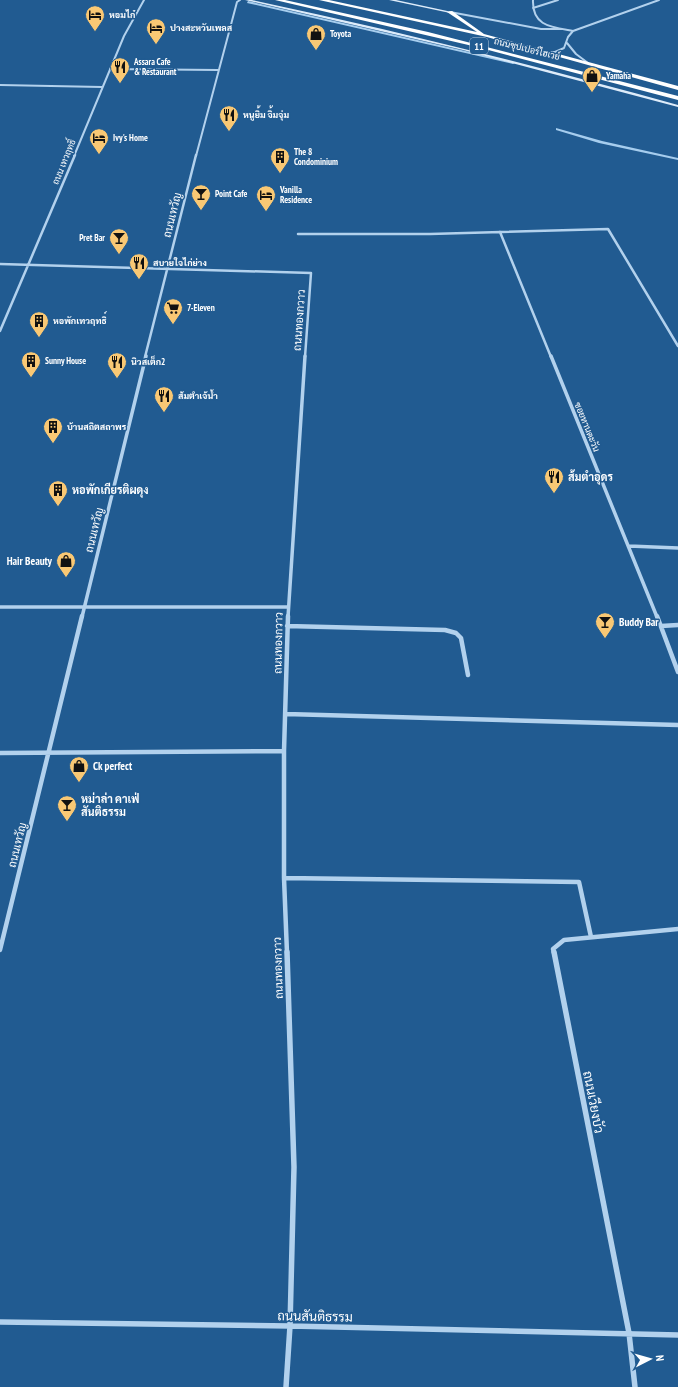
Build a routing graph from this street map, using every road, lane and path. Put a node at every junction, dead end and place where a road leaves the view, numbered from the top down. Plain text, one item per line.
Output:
1 (144, 0) edge
2 (240, 0) edge
3 (247, 0) edge
4 (278, 0) edge
5 (322, 0) edge
6 (391, 0) edge
7 (533, 0) edge
8 (558, 0) edge
9 (659, 0) edge
10 (533, 8) junction
11 (450, 12) junction
12 (562, 29) junction
13 (573, 31) junction
14 (488, 36) junction
15 (566, 43) junction
16 (547, 52) junction
17 (592, 64) junction
18 (110, 69) junction
19 (218, 70) junction
20 (0, 85) edge
21 (102, 87) junction
22 (678, 88) edge
23 (678, 98) edge
24 (678, 106) edge
25 (500, 232) junction
26 (298, 234) dead end
27 (0, 264) edge
28 (29, 265) junction
29 (167, 269) junction
30 (0, 331) edge
31 (678, 346) edge
32 (629, 546) junction
33 (678, 548) edge
34 (0, 607) edge
35 (85, 607) junction
36 (288, 607) junction
37 (678, 625) edge
38 (288, 626) junction
39 (662, 626) junction
40 (678, 672) edge
41 (468, 675) dead end
42 (286, 714) junction
43 (678, 725) edge
44 (284, 751) junction
45 (49, 752) junction
46 (0, 753) edge
47 (284, 878) junction
48 (678, 928) edge
49 (591, 937) junction
50 (0, 950) edge
51 (0, 1322) edge
52 (290, 1326) junction
53 (629, 1333) junction
54 (678, 1335) edge
55 (286, 1387) edge
56 (635, 1387) edge

1 - 18 street, ถนน เทวฤทธิ์
2 - 19 street, ถนนเทวัญ
3 - 24 main road
4 - 23 highway, ถนนซุปเปอร์ไฮเวย์ / 11
5 - 14 highway, ถนนซุปเปอร์ไฮเวย์ / 11
6 - 11 main road
7 - 10 street
8 - 10 street
9 - 13 street
10 - 12 street
11 - 12 street
11 - 14 highway
12 - 13 street
13 - 15 street
14 - 16 highway, ถนนซุปเปอร์ไฮเวย์ / 11
15 - 16 street
15 - 17 street
16 - 17 highway, ถนนซุปเปอร์ไฮเวย์ / 11
17 - 22 highway, ถนนซุปเปอร์ไฮเวย์ / 11
18 - 19 street
18 - 21 street, ถนน เทวฤทธิ์
19 - 29 street, ถนนเทวัญ
20 - 21 street
21 - 28 street, ถนน เทวฤทธิ์
25 - 26 street
25 - 31 street
25 - 32 street, ซอยทานตะวัน
27 - 28 street, ถนนทองกวาว
28 - 29 street, ถนนทองกวาว
28 - 30 street, ถนน เทวฤทธิ์
29 - 35 street, ถนนเทวัญ
29 - 36 street, ถนนทองกวาว
32 - 33 street
32 - 39 street, ซอยทานตะวัน
34 - 35 street
35 - 36 street
35 - 45 street, ถนนเทวัญ
36 - 38 street, ถนนทองกวาว
37 - 39 street
38 - 41 street
38 - 42 street, ถนนทองกวาว
39 - 40 street, ซอยทานตะวัน
42 - 43 street
42 - 44 street, ถนนทองกวาว
44 - 45 street
44 - 47 street, ถนนทองกวาว
45 - 46 street
45 - 50 street, ถนนเทวัญ
47 - 49 street
47 - 52 street, ถนนทองกวาว
48 - 49 street, ถนนเวียงบัว
49 - 53 street, ถนนเวียงบัว
51 - 52 street, ถนนสันติธรรม
52 - 53 street, ถนนสันติธรรม
52 - 55 street, ถนนทองกวาว
53 - 54 street, ถนนสันติธรรม
53 - 56 street, ถนนเวียงบัว

